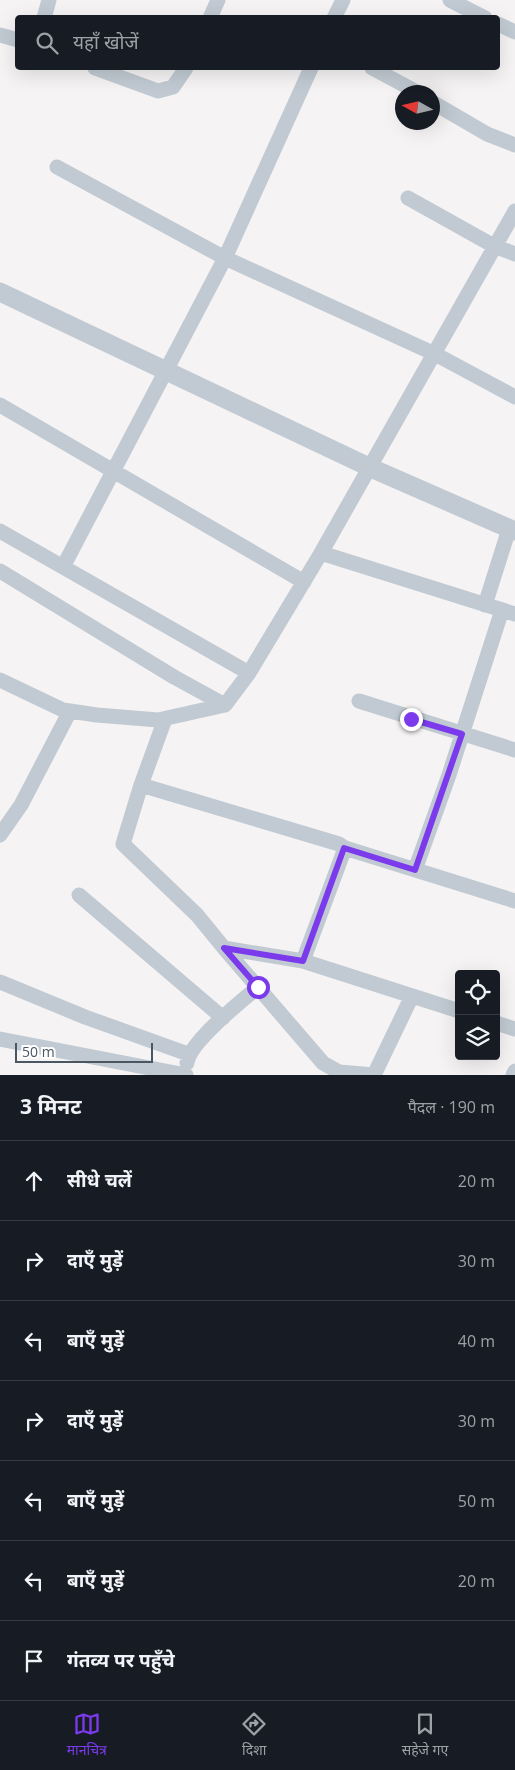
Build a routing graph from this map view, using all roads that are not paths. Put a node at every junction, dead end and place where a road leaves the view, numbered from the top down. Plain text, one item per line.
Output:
1 (49, 0) edge
2 (218, 0) edge
3 (343, 0) edge
4 (450, 0) edge
5 (45, 15) edge
6 (211, 15) edge
7 (336, 15) edge
8 (480, 15) edge
9 (500, 25) edge
10 (515, 32) edge
11 (0, 35) edge
12 (15, 39) edge
13 (100, 70) edge
14 (185, 70) edge
15 (310, 70) edge
16 (376, 70) edge
17 (404, 85) edge
18 (440, 107) edge
19 (515, 145) edge
20 (57, 168) dead end
21 (408, 198) dead end
22 (515, 211) edge
23 (494, 246) junction
24 (515, 254) edge
25 (225, 258) junction
26 (0, 292) edge
27 (434, 354) junction
28 (164, 371) junction
29 (514, 395) edge
30 (0, 406) edge
31 (371, 468) junction
32 (113, 470) junction
33 (512, 530) edge
34 (0, 531) edge
35 (320, 553) junction
36 (63, 567) junction
37 (0, 571) edge
38 (304, 582) junction
39 (485, 605) junction
40 (509, 612) edge
41 (250, 673) junction
42 (0, 680) edge
43 (359, 701) dead end
44 (225, 705) junction
45 (70, 711) junction
46 (165, 719) junction
47 (462, 734) junction
48 (515, 750) edge
49 (141, 785) junction
50 (0, 835) edge
51 (344, 848) junction
52 (415, 870) junction
53 (79, 895) dead end
54 (515, 901) edge
55 (224, 948) junction
56 (303, 961) junction
57 (0, 982) edge
58 (258, 987) junction
59 (412, 996) junction
60 (455, 1010) edge
61 (223, 1018) junction
62 (500, 1024) edge
63 (515, 1029) edge
64 (0, 1039) edge
65 (188, 1054) junction
66 (515, 1071) edge
67 (186, 1075) edge
68 (513, 1075) edge

1 - 5 street
2 - 6 street
3 - 7 street
4 - 8 street
9 - 10 street
11 - 12 street
13 - 14 street
15 - 25 street
16 - 17 street
18 - 19 street
20 - 25 street
21 - 23 street
22 - 23 street
23 - 24 street
23 - 27 street
25 - 27 street
25 - 28 street
26 - 28 street
27 - 29 street
27 - 31 street
28 - 31 street
28 - 32 street
30 - 32 street
31 - 33 street
31 - 35 street
32 - 36 street
32 - 38 street
33 - 39 street
34 - 36 street
35 - 38 street
35 - 39 street
36 - 41 street
37 - 44 street
38 - 41 street
39 - 40 street
40 - 47 street
41 - 44 street
42 - 45 street
43 - 47 street
44 - 46 street
45 - 46 street
45 - 50 street
46 - 49 street
47 - 48 street
47 - 52 street
49 - 51 street
49 - 55 street
51 - 52 street
51 - 56 street
52 - 54 street
53 - 61 street
55 - 56 street
55 - 58 street
56 - 59 street
57 - 65 street
58 - 59 street
58 - 61 street
59 - 60 street
61 - 65 street
62 - 63 street
64 - 67 street
65 - 67 street
66 - 68 street

